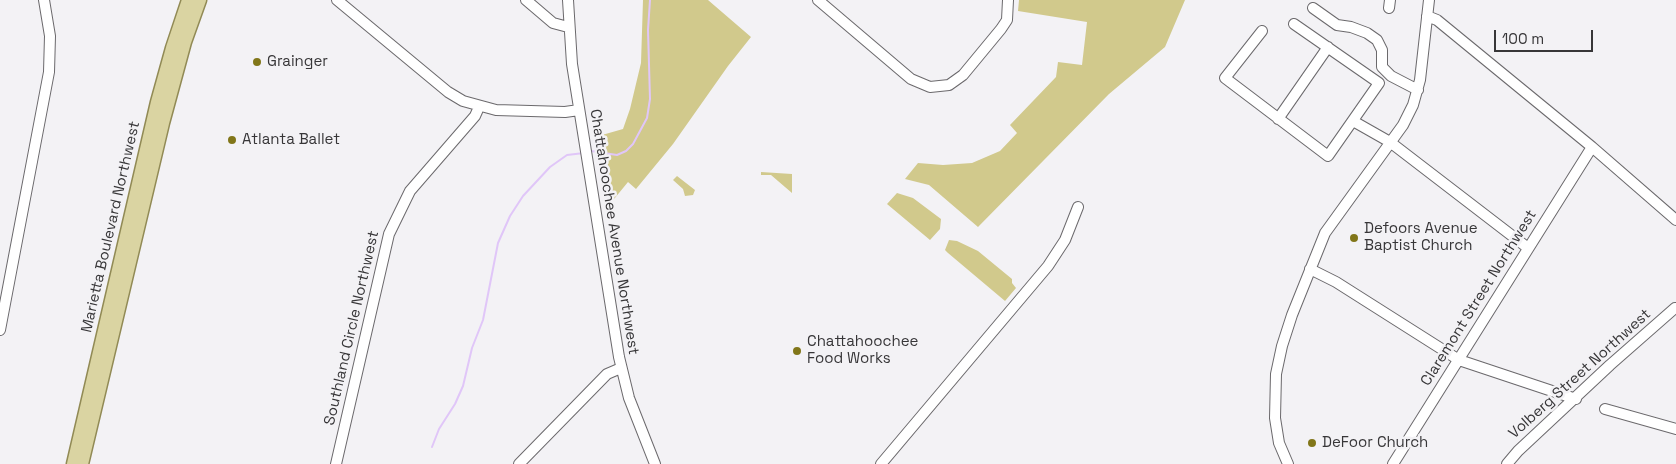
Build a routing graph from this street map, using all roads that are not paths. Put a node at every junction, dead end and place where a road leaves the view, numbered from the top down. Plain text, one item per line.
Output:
1 (44, 0) edge
2 (337, 0) edge
3 (526, 0) edge
4 (568, 0) edge
5 (818, 0) edge
6 (1008, 0) edge
7 (1428, 0) edge
8 (191, 2) edge
9 (1314, 8) dead end
10 (1427, 16) junction
11 (1294, 24) dead end
12 (568, 27) junction
13 (1262, 31) dead end
14 (1328, 47) junction
15 (1418, 90) junction
16 (479, 107) junction
17 (579, 110) junction
18 (1278, 119) junction
19 (1353, 121) junction
20 (1390, 142) junction
21 (1592, 147) junction
22 (1078, 207) dead end
23 (1676, 220) edge
24 (1528, 248) junction
25 (1310, 269) junction
26 (1675, 308) edge
27 (0, 330) edge
28 (1459, 360) junction
29 (621, 368) junction
30 (1576, 399) junction
31 (1605, 409) dead end
32 (1676, 429) edge
33 (73, 464) edge
34 (82, 464) edge
35 (336, 464) edge
36 (519, 464) edge
37 (655, 464) edge
38 (881, 464) edge
39 (1288, 464) edge
40 (1393, 464) edge
41 (1507, 464) edge

1 - 27 street
2 - 16 street
3 - 12 street
4 - 12 street, Chattahoochee Avenue Northwest
5 - 6 street
7 - 10 street
8 - 33 main road, Marietta Boulevard Northwest
8 - 34 main road
9 - 15 street
10 - 15 street
10 - 21 street
11 - 14 street
12 - 17 street, Chattahoochee Avenue Northwest
13 - 18 street
14 - 18 street
14 - 19 street
15 - 20 street
16 - 17 street
16 - 35 street, Southland Circle Northwest
17 - 29 street, Chattahoochee Avenue Northwest
18 - 19 street
19 - 20 street
20 - 24 street
20 - 25 street
21 - 23 street
21 - 24 street, Claremont Street Northwest
22 - 38 street
24 - 28 street, Claremont Street Northwest
25 - 28 street
25 - 39 street
26 - 30 street, Volberg Street Northwest
28 - 30 street
28 - 40 street, Claremont Street Northwest
29 - 36 street
29 - 37 street, Chattahoochee Avenue Northwest
30 - 41 street, Volberg Street Northwest
31 - 32 street

